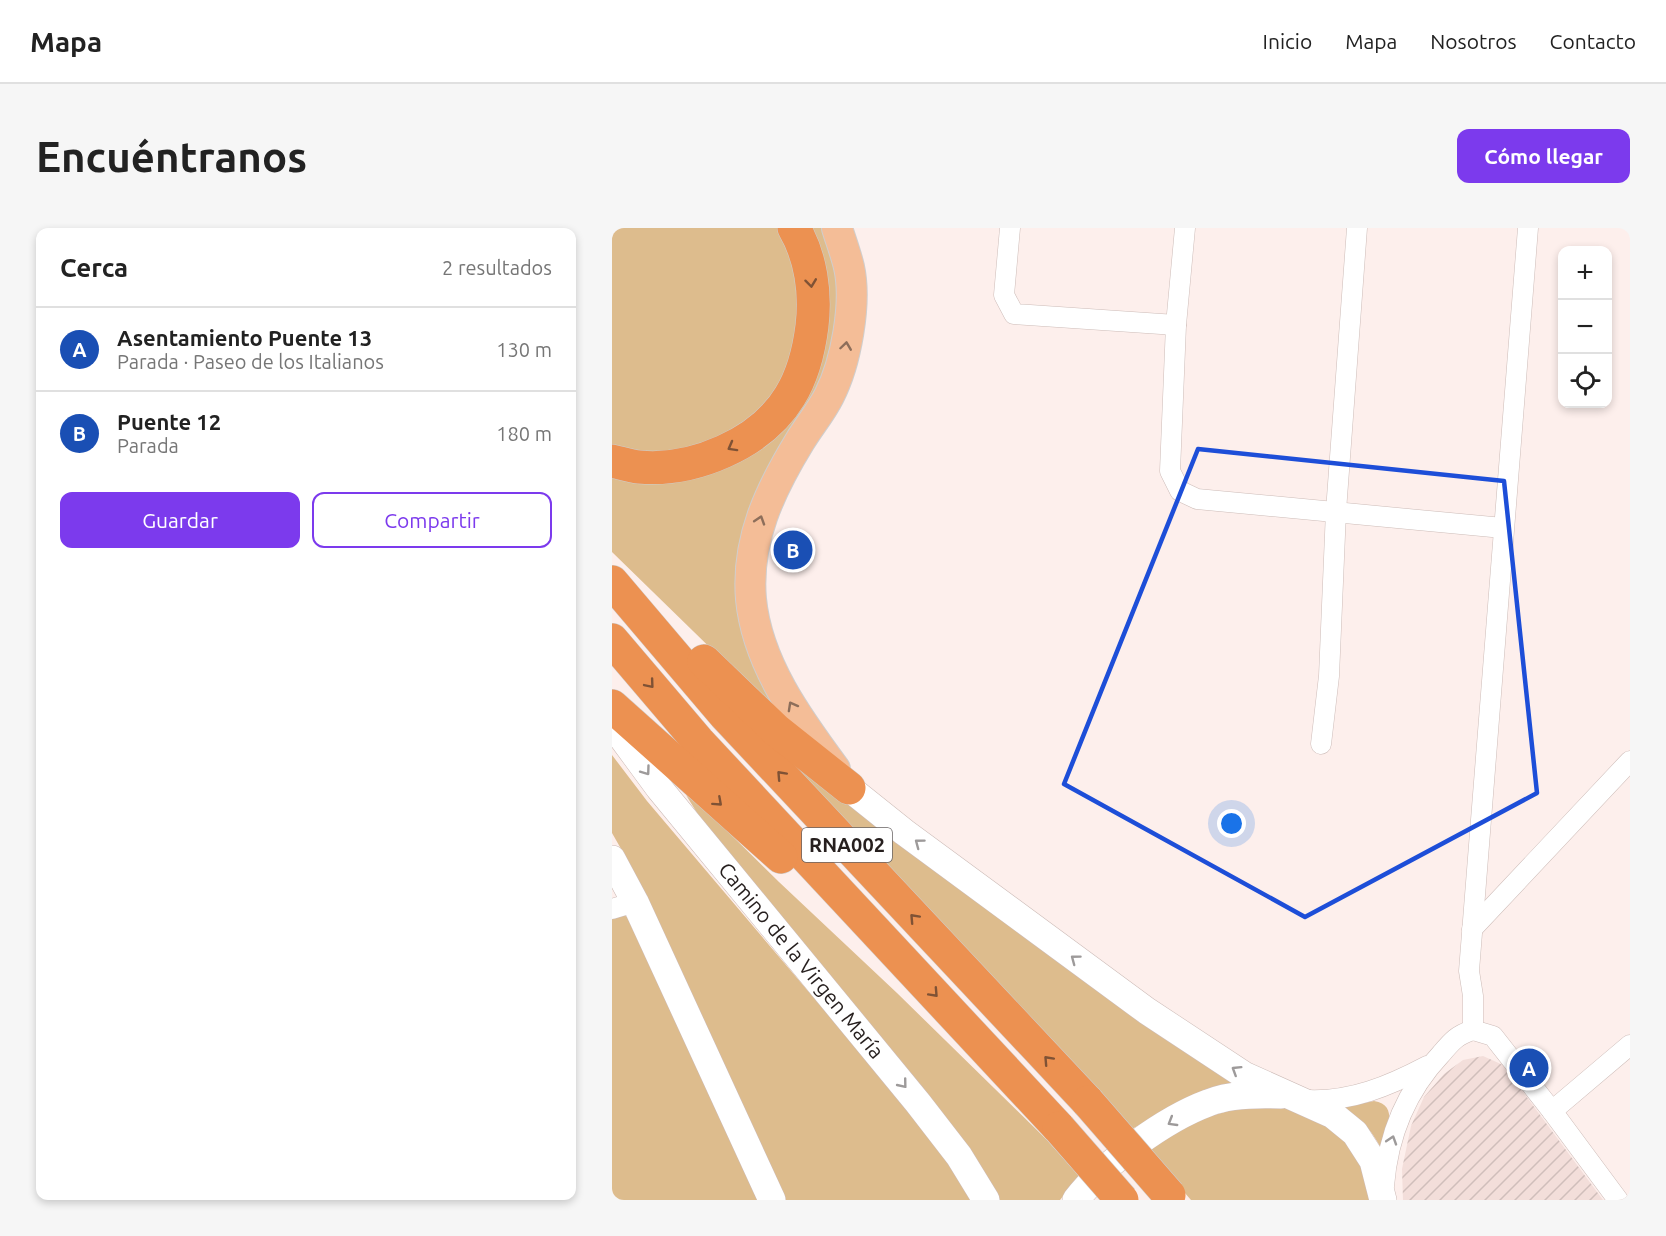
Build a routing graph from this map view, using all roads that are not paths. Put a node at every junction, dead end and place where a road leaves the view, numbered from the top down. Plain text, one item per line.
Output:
1 (794, 228) edge
2 (837, 228) edge
3 (1011, 228) edge
4 (1185, 228) edge
5 (1357, 228) edge
6 (1528, 228) edge
7 (1176, 326) junction
8 (612, 461) edge
9 (1336, 511) junction
10 (1503, 528) junction
11 (612, 582) edge
12 (612, 640) edge
13 (612, 706) edge
14 (612, 723) edge
15 (1321, 744) dead end
16 (1630, 761) edge
17 (849, 788) junction
18 (612, 859) edge
19 (623, 905) edge
20 (864, 921) junction
21 (1472, 929) junction
22 (1473, 1030) junction
23 (1630, 1046) edge
24 (1432, 1063) junction
25 (1293, 1098) junction
26 (1552, 1112) junction
27 (1171, 1198) edge
28 (1383, 1199) edge
29 (772, 1200) edge
30 (986, 1200) edge
31 (1076, 1200) edge
32 (1122, 1200) edge
33 (1618, 1200) edge

1 -> 8 highway
17 -> 2 main road
3 - 7 street
4 - 7 street
5 - 9 street
6 - 10 street
7 - 9 street
9 - 10 street
9 - 15 street
10 - 21 street
11 - 17 highway
27 -> 11 highway, RNA002, bridge
12 -> 20 highway, RNA002
13 -> 20 highway
14 -> 30 main road, Camino de la Virgen María
16 - 21 street
25 -> 17 main road
18 - 19 main road
19 - 29 main road
20 -> 32 highway, RNA002, bridge
21 - 22 street
22 - 24 street
22 - 26 street
23 - 26 street
24 - 25 street
28 -> 24 street
25 - 28 main road
25 -> 31 main road
26 - 33 street

